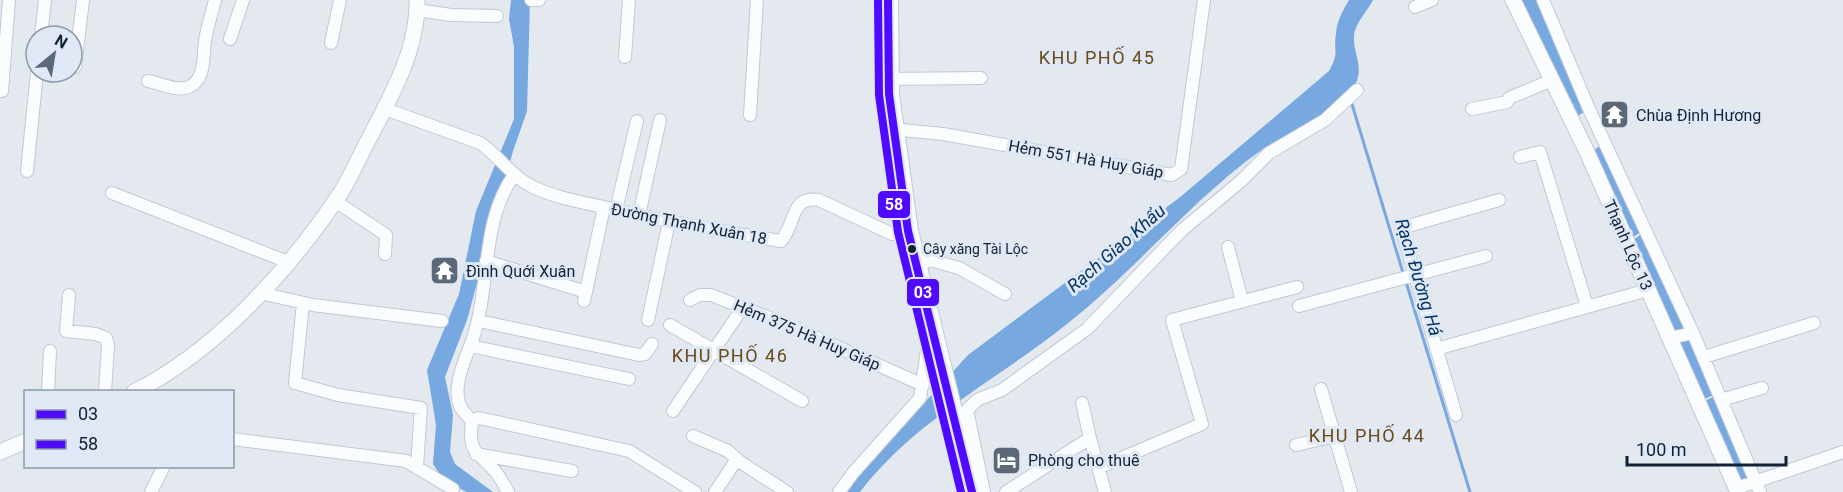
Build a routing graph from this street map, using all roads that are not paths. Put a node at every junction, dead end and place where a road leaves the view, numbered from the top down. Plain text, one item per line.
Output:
1 (9, 0) edge
2 (45, 0) edge
3 (83, 0) edge
4 (215, 0) edge
5 (243, 0) edge
6 (340, 0) edge
7 (531, 0) edge
8 (539, 0) edge
9 (629, 0) edge
10 (757, 0) edge
11 (888, 0) edge
12 (1204, 0) edge
13 (1432, 0) edge
14 (1507, 0) edge
15 (1513, 0) edge
16 (1543, 0) edge
17 (417, 5) edge
18 (1415, 7) dead end
19 (1520, 15) junction
20 (497, 16) dead end
21 (42, 24) edge
22 (80, 24) edge
23 (230, 39) dead end
24 (331, 43) dead end
25 (625, 57) dead end
26 (981, 78) dead end
27 (888, 79) junction
28 (1552, 80) junction
29 (148, 81) dead end
30 (36, 84) edge
31 (1357, 90) dead end
32 (2, 91) dead end
33 (385, 109) junction
34 (1472, 109) dead end
35 (750, 115) dead end
36 (660, 120) dead end
37 (637, 121) dead end
38 (892, 129) junction
39 (1520, 157) dead end
40 (27, 171) dead end
41 (512, 173) junction
42 (112, 193) dead end
43 (1499, 200) dead end
44 (335, 201) junction
45 (610, 208) junction
46 (639, 215) junction
47 (669, 222) junction
48 (1645, 230) junction
49 (908, 231) junction
50 (1627, 243) junction
51 (1228, 247) dead end
52 (385, 254) dead end
53 (1486, 256) dead end
54 (486, 261) junction
55 (288, 262) junction
56 (916, 266) junction
57 (1406, 278) junction
58 (1297, 286) dead end
59 (1648, 290) junction
60 (260, 293) junction
61 (1005, 294) dead end
62 (69, 295) dead end
63 (690, 300) dead end
64 (1242, 302) junction
65 (303, 303) junction
66 (1299, 306) dead end
67 (1587, 306) junction
68 (743, 307) junction
69 (648, 320) dead end
70 (442, 321) dead end
71 (479, 321) junction
72 (1814, 323) dead end
73 (670, 325) dead end
74 (1693, 333) junction
75 (932, 336) junction
76 (1670, 338) junction
77 (472, 341) junction
78 (652, 344) dead end
79 (1436, 349) junction
80 (50, 351) dead end
81 (712, 351) junction
82 (1704, 357) junction
83 (629, 379) dead end
84 (923, 385) junction
85 (1762, 388) dead end
86 (1321, 389) dead end
87 (48, 390) edge
88 (105, 390) edge
89 (138, 390) edge
90 (1719, 397) junction
91 (802, 401) dead end
92 (1082, 403) dead end
93 (1699, 403) junction
94 (673, 411) dead end
95 (1456, 415) dead end
96 (472, 421) junction
97 (693, 436) dead end
98 (1335, 436) junction
99 (1090, 438) junction
100 (234, 440) edge
101 (24, 442) edge
102 (1296, 445) dead end
103 (0, 450) edge
104 (1843, 452) edge
105 (475, 453) junction
106 (740, 462) junction
107 (417, 466) junction
108 (163, 468) edge
109 (1098, 468) junction
110 (572, 471) dead end
111 (1758, 487) edge
112 (453, 489) dead end
113 (1737, 490) edge
114 (151, 492) edge
115 (508, 492) edge
116 (696, 492) edge
117 (715, 492) edge
118 (787, 492) edge
119 (839, 492) edge
120 (972, 492) edge
121 (984, 492) edge
122 (1006, 492) edge
123 (1105, 492) edge
124 (1351, 492) edge

1 - 32 street
2 - 21 street
3 - 22 street
4 - 29 street
5 - 23 street
6 - 24 street
7 - 8 street
9 - 25 street
10 - 35 street
11 - 27 main road
12 - 38 street, Hẻm 551 Hà Huy Giáp
13 - 18 street
14 - 19 street
15 - 19 street, Thạnh Lộc 13
16 - 48 street
17 - 20 street
17 - 33 street
19 - 28 street, Thạnh Lộc 13
26 - 27 street
27 - 38 main road
28 - 34 street
28 - 50 street, Thạnh Lộc 13
30 - 40 street
31 - 121 street
33 - 41 street, Đường Thạnh Xuân 18
33 - 44 street
36 - 46 street
37 - 45 street
38 - 49 main road
39 - 67 street
41 - 45 street, Đường Thạnh Xuân 18
41 - 54 street
42 - 55 street
43 - 57 street
44 - 52 street
44 - 55 street
45 - 46 street, Đường Thạnh Xuân 18
45 - 54 street
46 - 47 street, Đường Thạnh Xuân 18
47 - 49 street, Đường Thạnh Xuân 18
47 - 69 street
48 - 50 street
48 - 74 street
49 - 56 main road
50 - 59 street, Thạnh Lộc 13
51 - 64 street
53 - 57 street
54 - 71 street
55 - 60 street
56 - 61 street
56 - 75 main road
57 - 66 street
57 - 79 street
58 - 64 street
59 - 67 street
59 - 76 street, Thạnh Lộc 13
60 - 65 street
60 - 89 street
62 - 88 street
63 - 68 street, Hẻm 375 Hà Huy Giáp
64 - 109 street
65 - 70 street
65 - 107 street
67 - 79 street
68 - 81 street
68 - 84 street, Hẻm 375 Hà Huy Giáp
71 - 77 street
71 - 78 street
72 - 82 street
73 - 81 street
74 - 76 street
74 - 82 street
75 - 84 street
75 - 120 main road
76 - 93 street, Thạnh Lộc 13
77 - 83 street
77 - 96 street
79 - 95 street
80 - 87 street
81 - 91 street
81 - 94 street
82 - 90 street
84 - 119 street
85 - 90 street
86 - 98 street
90 - 93 street
90 - 111 street
92 - 99 street
93 - 113 street, Thạnh Lộc 13
96 - 105 street
96 - 116 street
97 - 106 street
98 - 102 street
98 - 124 street
99 - 109 street
99 - 122 street
100 - 107 street
101 - 103 street
104 - 111 street
105 - 110 street
105 - 115 street
106 - 117 street
106 - 118 street
107 - 112 street
108 - 114 street
109 - 123 street
111 - 113 street

